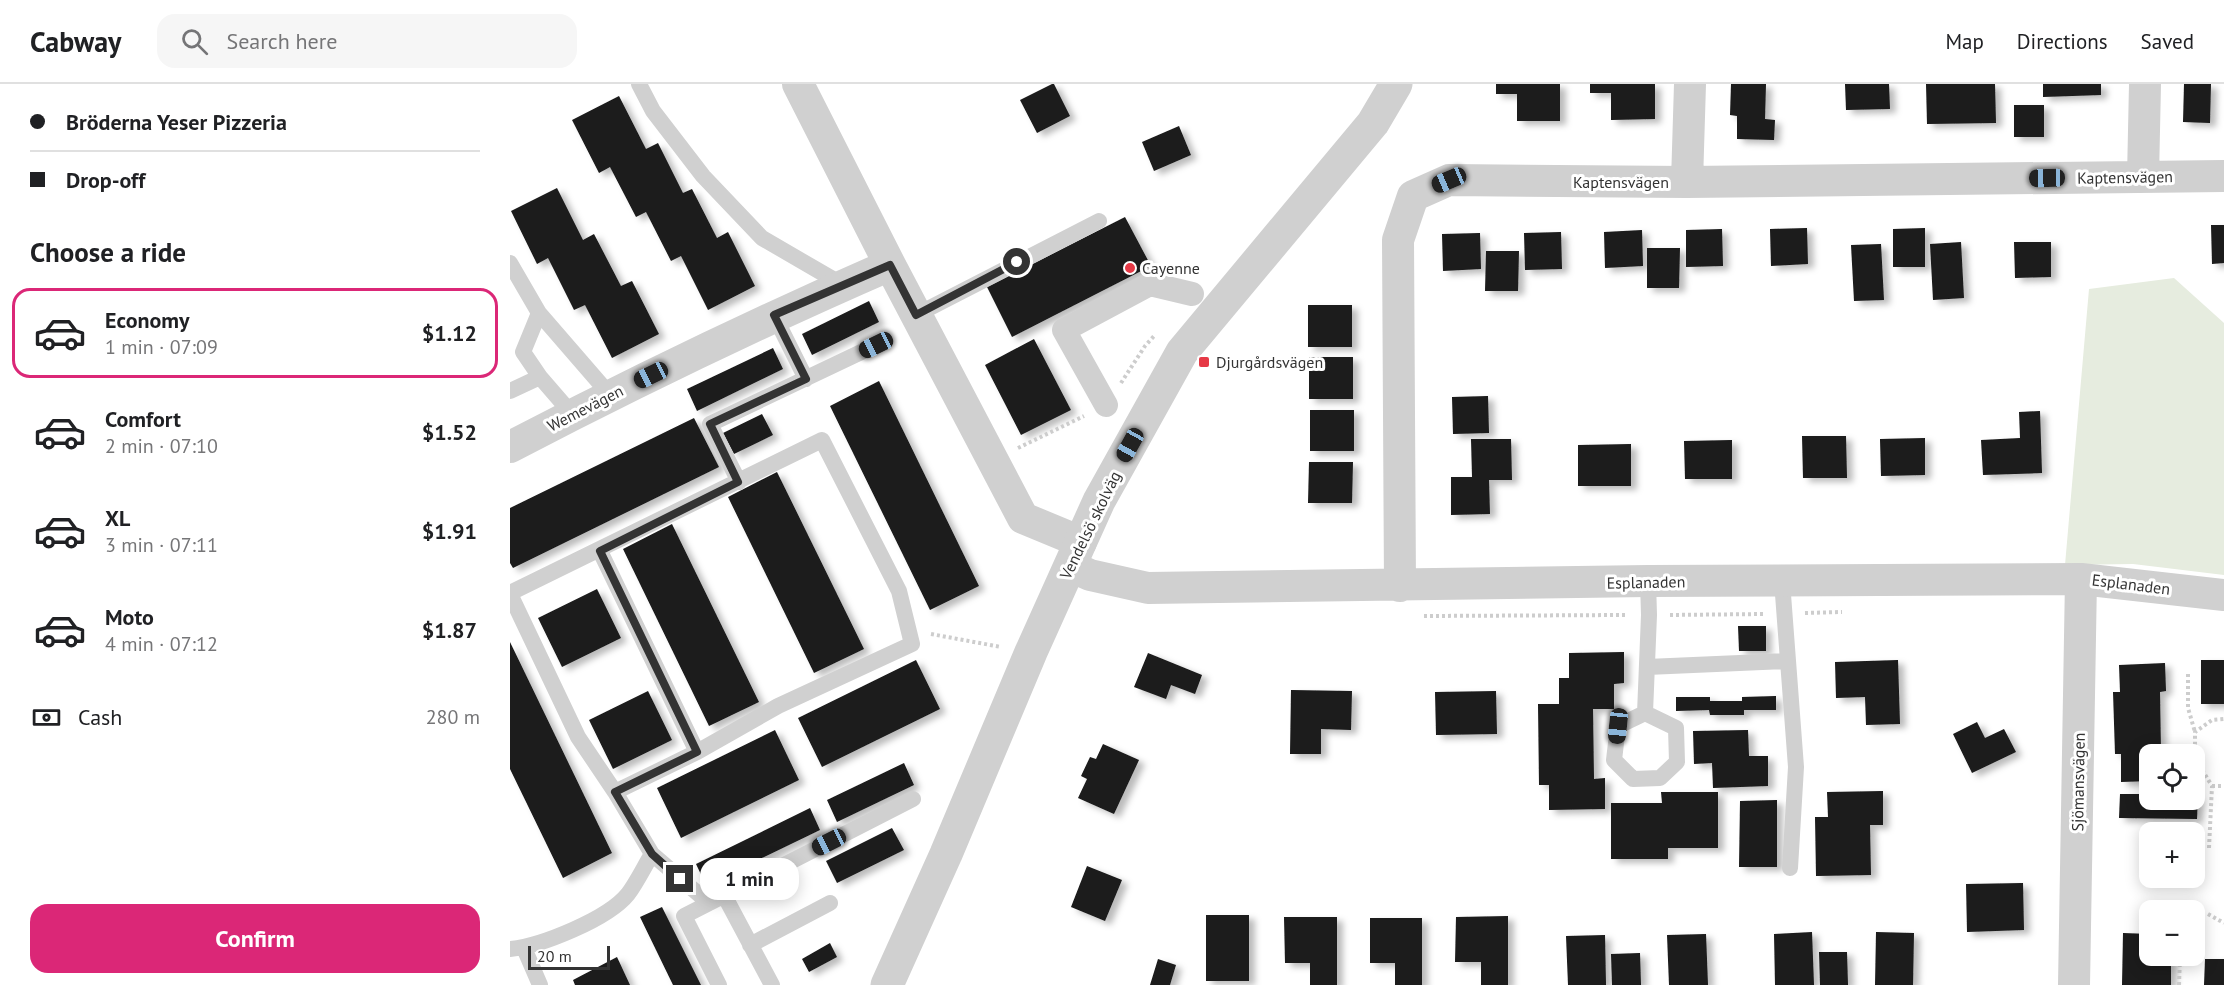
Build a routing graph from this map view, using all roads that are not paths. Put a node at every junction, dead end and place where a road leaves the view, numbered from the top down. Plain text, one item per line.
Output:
1 (639, 84) edge
2 (798, 84) edge
3 (1690, 84) edge
4 (2145, 84) edge
5 (1390, 87) edge
6 (2224, 176) edge
7 (2143, 177) junction
8 (1687, 182) junction
9 (1099, 221) dead end
10 (510, 263) edge
11 (890, 265) junction
12 (843, 285) junction
13 (1192, 294) dead end
14 (539, 313) junction
15 (774, 315) junction
16 (916, 315) junction
17 (876, 345) dead end
18 (540, 376) junction
19 (806, 379) junction
20 (510, 391) edge
21 (610, 395) junction
22 (1106, 405) road end
23 (572, 414) junction
24 (510, 447) edge
25 (738, 482) junction
26 (600, 551) junction
27 (1075, 554) junction
28 (2081, 579) junction
29 (1648, 581) junction
30 (1782, 581) junction
31 (1400, 586) junction
32 (510, 594) edge
33 (2224, 595) edge
34 (1788, 661) junction
35 (1647, 667) junction
36 (1645, 713) junction
37 (697, 752) junction
38 (615, 792) junction
39 (913, 799) dead end
40 (652, 854) junction
41 (1790, 868) dead end
42 (724, 895) junction
43 (709, 903) junction
44 (830, 903) dead end
45 (750, 945) junction
46 (517, 949) edge
47 (540, 985) edge
48 (719, 985) edge
49 (772, 985) edge
50 (887, 985) edge
51 (2074, 985) edge

1 - 12 lane
2 - 11 street
3 - 8 street
4 - 7 street
5 - 27 street, Vendelsö skolväg
6 - 7 street, Kaptensvägen
7 - 8 street, Kaptensvägen
8 - 31 street, Kaptensvägen
9 - 16 lane
10 - 14 lane
11 - 12 street, Wemevägen
11 - 16 street
12 - 15 street, Wemevägen
13 - 22 street
14 - 18 lane
14 - 21 lane
15 - 19 lane
15 - 21 street, Wemevägen
16 - 27 street
17 - 19 lane
18 - 20 lane
18 - 23 lane
19 - 25 lane
21 - 23 street, Wemevägen
23 - 24 street, Wemevägen
25 - 26 lane
25 - 37 lane
26 - 32 lane
26 - 37 lane
27 - 31 street, Esplanaden
27 - 50 street, Vendelsö skolväg
28 - 30 street, Esplanaden
28 - 33 street, Esplanaden
28 - 51 street, Sjömansvägen
29 - 30 street, Esplanaden
29 - 31 street, Esplanaden
29 - 35 lane
30 - 34 lane
32 - 38 lane
34 - 35 lane
34 - 41 lane
35 - 36 lane
36 - 36 lane
37 - 38 lane
38 - 40 lane
39 - 42 lane
40 - 43 lane
40 - 46 lane
42 - 43 lane
42 - 45 lane
43 - 48 lane
44 - 45 lane
45 - 49 lane
46 - 47 lane

